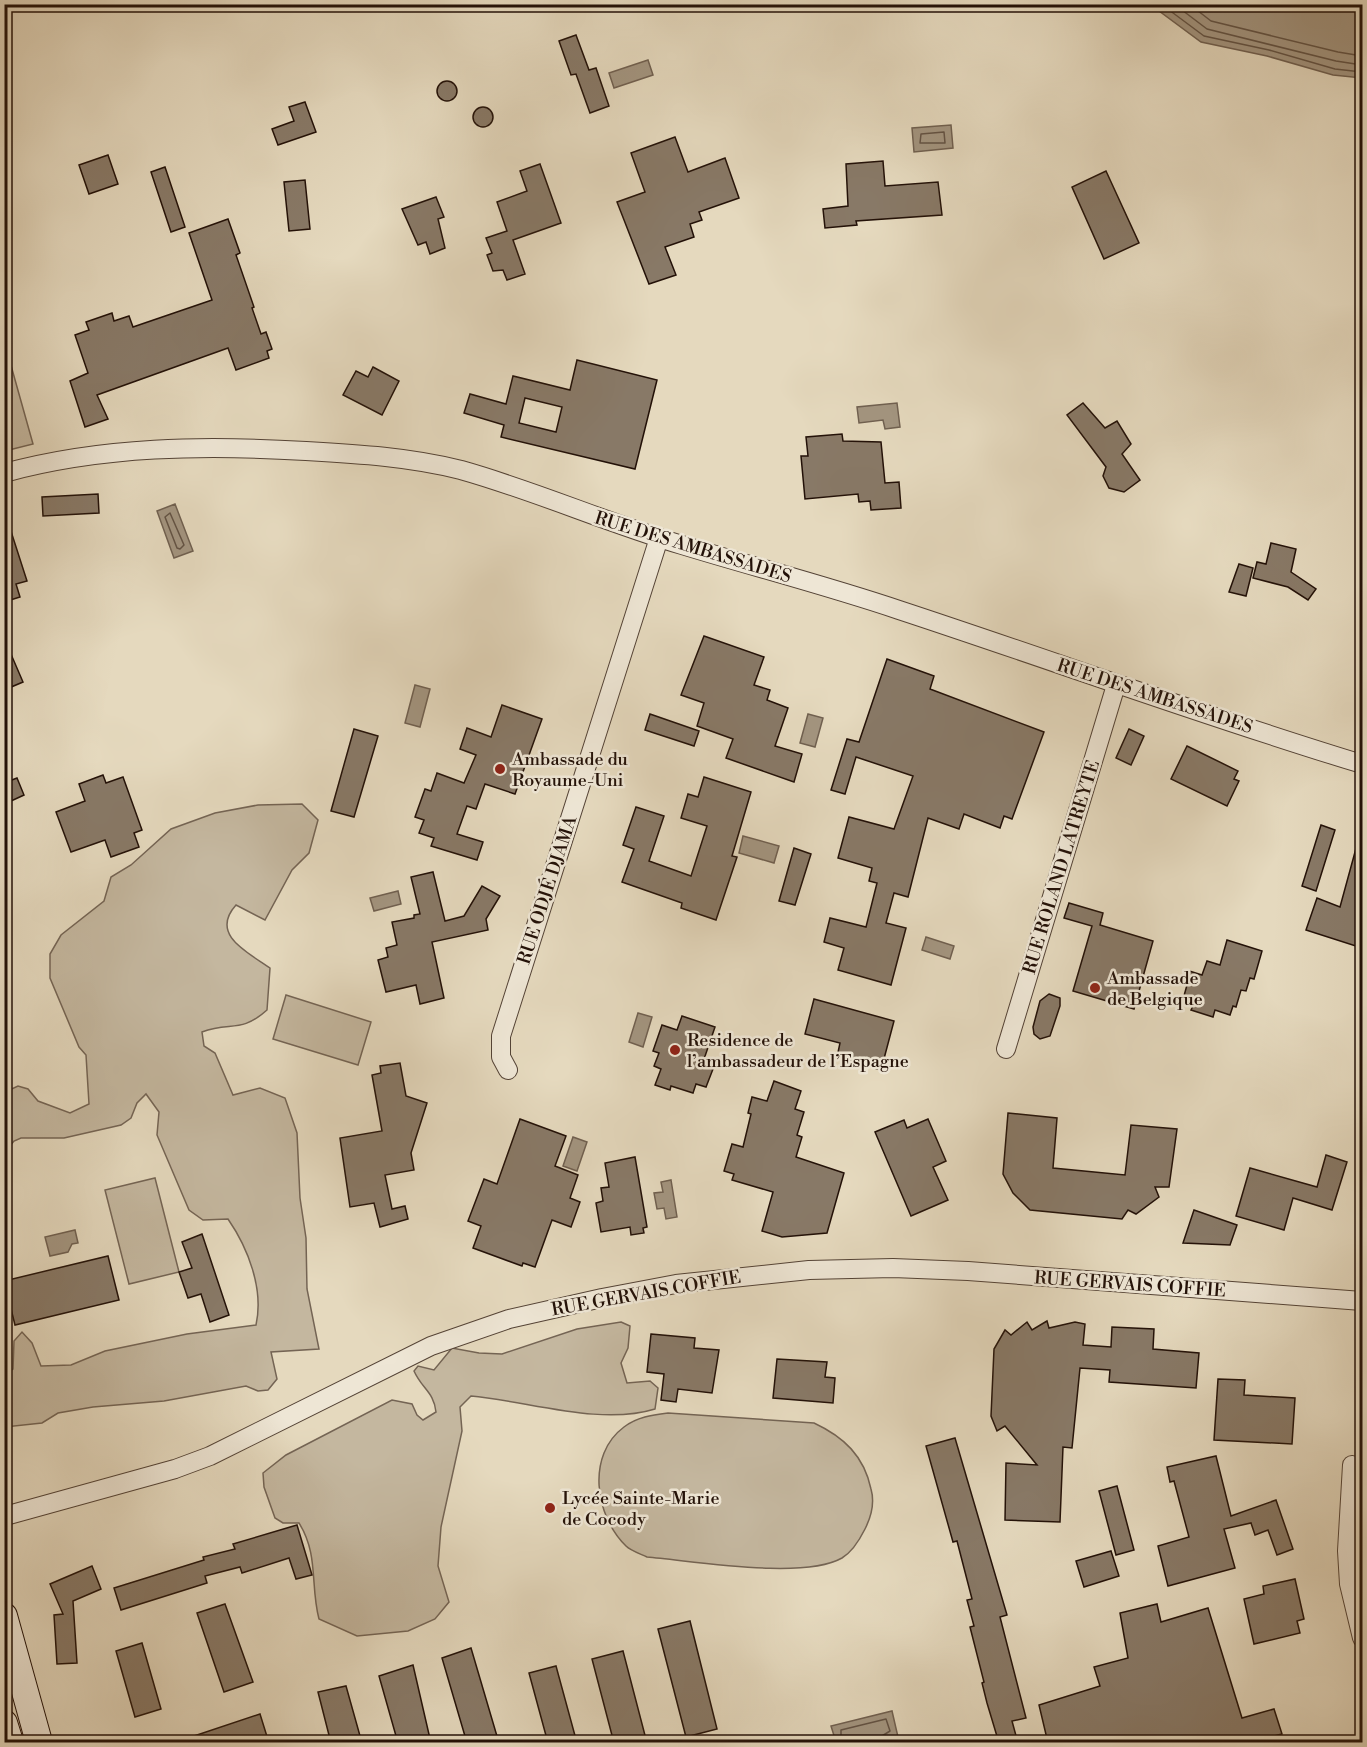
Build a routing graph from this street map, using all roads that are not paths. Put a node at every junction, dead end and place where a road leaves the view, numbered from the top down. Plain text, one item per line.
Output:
1 (4, 473) edge
2 (659, 538) junction
3 (1116, 685) junction
4 (1362, 764) edge
5 (1006, 1048) dead end
6 (508, 1070) dead end
7 (1362, 1301) edge
8 (1352, 1465) dead end
9 (5, 1516) edge
10 (4, 1616) edge
11 (1362, 1638) edge
12 (4, 1723) edge
13 (10, 1743) edge
14 (39, 1743) edge

1 - 2 street, RUE DES AMBASSADES
2 - 3 street, RUE DES AMBASSADES
2 - 6 street, RUE ODJÉ DJAMA
3 - 4 street, RUE DES AMBASSADES
3 - 5 street, RUE ROLAND LATREYTE
7 - 9 street, RUE GERVAIS COFFIE
8 - 11 street
10 - 14 main road
12 - 13 main road

